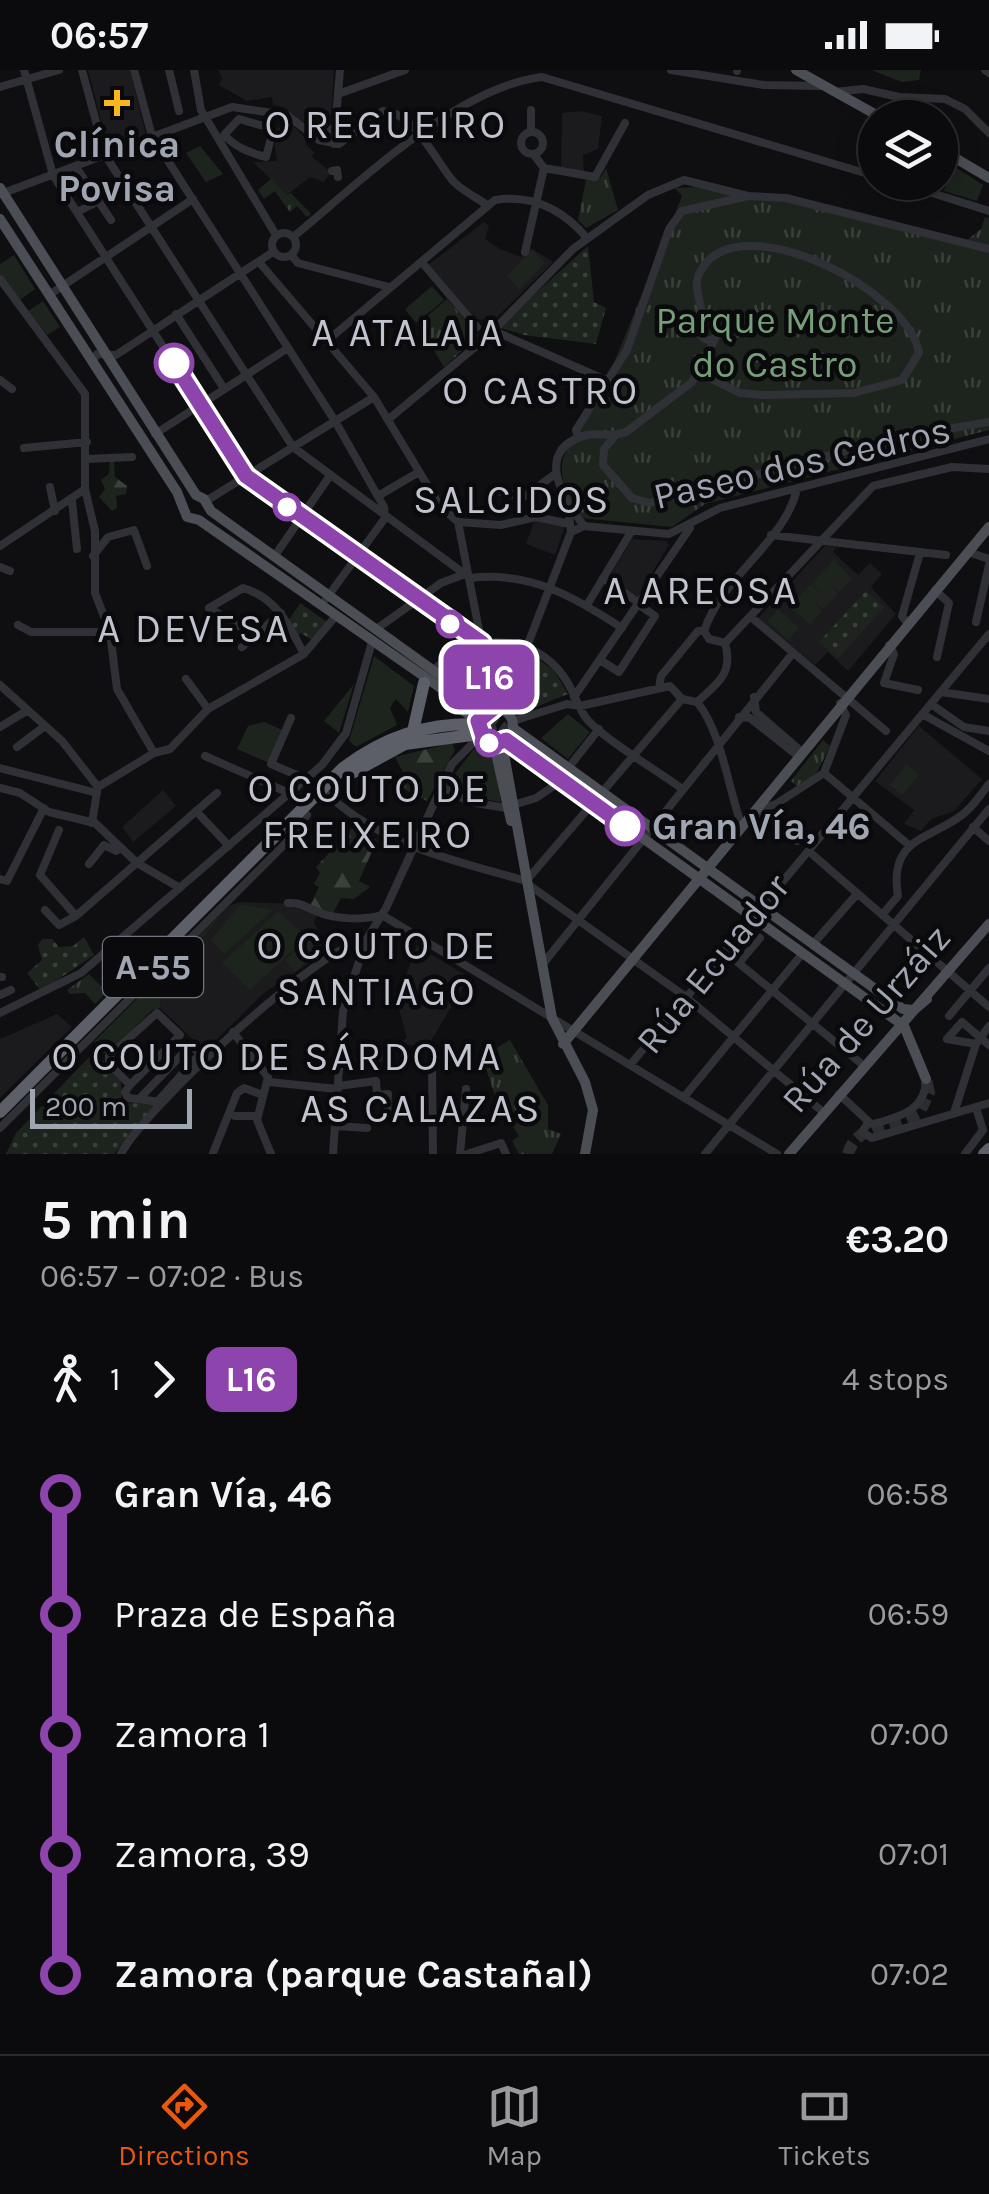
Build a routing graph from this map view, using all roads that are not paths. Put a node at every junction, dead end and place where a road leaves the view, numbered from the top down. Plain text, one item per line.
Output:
1 (59, 70) edge
2 (82, 70) edge
3 (134, 70) edge
4 (168, 70) edge
5 (194, 70) edge
6 (340, 70) edge
7 (405, 70) edge
8 (671, 70) edge
9 (796, 70) edge
10 (26, 75) edge
11 (822, 86) junction
12 (0, 87) edge
13 (834, 92) junction
14 (338, 94) junction
15 (199, 104) junction
16 (858, 105) edge
17 (531, 110) dead end
18 (179, 111) dead end
19 (204, 116) junction
20 (191, 121) junction
21 (625, 122) dead end
22 (305, 128) junction
23 (335, 129) junction
24 (270, 132) joint
25 (531, 132) junction
26 (989, 133) edge
27 (152, 136) junction
28 (420, 136) junction
29 (334, 144) junction
30 (105, 154) junction
31 (534, 155) junction
32 (958, 160) edge
33 (544, 168) junction
34 (78, 170) dead end
35 (858, 171) edge
36 (52, 175) junction
37 (989, 178) edge
38 (1, 192) edge
39 (748, 196) junction
40 (193, 199) junction
41 (954, 200) edge
42 (536, 202) junction
43 (486, 205) junction
44 (989, 211) edge
45 (0, 219) edge
46 (112, 220) dead end
47 (151, 227) junction
48 (276, 235) junction
49 (293, 237) junction
50 (588, 238) junction
51 (989, 249) edge
52 (273, 252) junction
53 (525, 252) dead end
54 (291, 255) junction
55 (106, 257) junction
56 (258, 262) junction
57 (425, 266) dead end
58 (242, 274) junction
59 (0, 279) edge
60 (366, 284) junction
61 (390, 287) junction
62 (60, 288) junction
63 (49, 295) junction
64 (379, 298) junction
65 (199, 300) junction
66 (176, 314) junction
67 (702, 325) junction
68 (492, 326) junction
69 (153, 330) junction
70 (704, 338) junction
71 (715, 339) junction
72 (328, 340) junction
73 (288, 348) junction
74 (104, 355) junction
75 (92, 362) junction
76 (701, 370) junction
77 (246, 374) junction
78 (0, 380) edge
79 (608, 382) junction
80 (223, 388) junction
81 (12, 389) dead end
82 (374, 397) junction
83 (199, 404) junction
84 (390, 418) junction
85 (335, 422) junction
86 (989, 422) edge
87 (155, 434) junction
88 (614, 437) junction
89 (578, 438) junction
90 (989, 439) edge
91 (87, 442) junction
92 (292, 447) junction
93 (24, 448) dead end
94 (132, 457) dead end
95 (86, 460) junction
96 (879, 468) junction
97 (989, 469) edge
98 (420, 472) junction
99 (555, 474) junction
100 (246, 476) junction
101 (329, 477) junction
102 (880, 484) junction
103 (50, 488) dead end
104 (796, 488) junction
105 (85, 489) junction
106 (498, 491) dead end
107 (379, 498) junction
108 (203, 501) junction
109 (72, 502) junction
110 (183, 504) junction
111 (568, 504) junction
112 (370, 507) junction
113 (54, 511) junction
114 (300, 517) junction
115 (385, 518) junction
116 (199, 520) junction
117 (458, 522) junction
118 (692, 524) junction
119 (584, 526) junction
120 (989, 527) edge
121 (570, 528) junction
122 (630, 532) junction
123 (669, 534) junction
124 (770, 535) junction
125 (822, 541) junction
126 (0, 546) edge
127 (76, 549) dead end
128 (677, 549) junction
129 (968, 552) junction
130 (920, 553) junction
131 (946, 555) dead end
132 (93, 556) junction
133 (274, 556) junction
134 (356, 557) junction
135 (989, 562) edge
136 (147, 566) dead end
137 (0, 567) edge
138 (10, 572) dead end
139 (467, 576) junction
140 (603, 578) junction
141 (550, 586) junction
142 (936, 590) junction
143 (415, 599) junction
144 (324, 601) junction
145 (638, 604) junction
146 (586, 606) junction
147 (280, 613) junction
148 (335, 617) junction
149 (751, 617) junction
150 (905, 620) junction
151 (976, 622) dead end
152 (18, 625) dead end
153 (241, 627) dead end
154 (622, 628) junction
155 (704, 630) junction
156 (110, 632) junction
157 (989, 634) edge
158 (376, 636) junction
159 (482, 643) junction
160 (725, 643) junction
161 (889, 645) junction
162 (242, 647) dead end
163 (527, 647) junction
164 (793, 653) junction
165 (304, 654) junction
166 (938, 657) dead end
167 (600, 660) junction
168 (434, 670) junction
169 (186, 679) dead end
170 (424, 684) junction
171 (1, 688) edge
172 (659, 688) junction
173 (918, 690) dead end
174 (941, 692) junction
175 (576, 696) junction
176 (754, 697) junction
177 (459, 698) dead end
178 (682, 699) junction
179 (989, 699) edge
180 (843, 700) junction
181 (697, 702) junction
182 (567, 704) junction
183 (931, 704) junction
184 (580, 706) junction
185 (208, 708) junction
186 (495, 709) junction
187 (28, 710) junction
188 (922, 714) junction
189 (291, 718) dead end
190 (735, 720) junction
191 (513, 725) junction
192 (45, 726) junction
193 (0, 727) edge
194 (478, 728) junction
195 (599, 729) junction
196 (413, 731) junction
197 (886, 731) dead end
198 (989, 731) edge
199 (501, 742) junction
200 (716, 745) junction
201 (17, 747) dead end
202 (527, 747) tunnel mouth
203 (989, 751) edge
204 (154, 753) junction
205 (636, 754) junction
206 (800, 754) junction
207 (205, 756) dead end
208 (0, 768) edge
209 (824, 772) junction
210 (569, 777) junction
211 (306, 778) junction
212 (989, 784) edge
213 (440, 786) junction
214 (0, 788) edge
215 (681, 788) junction
216 (98, 790) junction
217 (217, 793) dead end
218 (289, 793) junction
219 (328, 795) junction
220 (604, 795) junction
221 (853, 797) junction
222 (592, 802) junction
223 (509, 806) junction
224 (44, 808) junction
225 (989, 809) edge
226 (196, 811) junction
227 (754, 811) junction
228 (304, 813) junction
229 (92, 822) junction
230 (742, 826) junction
231 (648, 827) junction
232 (974, 828) junction
233 (59, 830) dead end
234 (640, 837) junction
235 (989, 840) edge
236 (797, 841) dead end
237 (228, 846) junction
238 (910, 846) junction
239 (120, 848) junction
240 (411, 848) junction
241 (813, 855) dead end
242 (137, 863) junction
243 (89, 864) dead end
244 (707, 870) junction
245 (0, 879) edge
246 (699, 880) junction
247 (526, 881) junction
248 (180, 888) junction
249 (858, 894) junction
250 (288, 903) dead end
251 (760, 906) junction
252 (45, 910) dead end
253 (76, 915) junction
254 (382, 915) junction
255 (882, 915) junction
256 (752, 917) junction
257 (576, 920) junction
258 (989, 924) edge
259 (894, 925) junction
260 (760, 938) dead end
261 (366, 940) junction
262 (813, 944) junction
263 (724, 951) junction
264 (802, 954) junction
265 (634, 959) junction
266 (739, 963) junction
267 (541, 966) junction
268 (989, 968) edge
269 (948, 973) junction
270 (856, 975) junction
271 (847, 986) junction
272 (11, 990) dead end
273 (772, 991) junction
274 (970, 991) junction
275 (546, 992) junction
276 (0, 995) edge
277 (686, 997) junction
278 (927, 999) junction
279 (989, 1007) edge
280 (536, 1008) junction
281 (0, 1013) edge
282 (949, 1016) dead end
283 (552, 1018) junction
284 (900, 1023) junction
285 (814, 1026) junction
286 (989, 1026) edge
287 (575, 1031) junction
288 (233, 1032) junction
289 (734, 1038) junction
290 (978, 1040) junction
291 (563, 1044) junction
292 (989, 1045) edge
293 (630, 1065) junction
294 (862, 1065) junction
295 (432, 1070) dead end
296 (775, 1072) junction
297 (926, 1079) joint
298 (268, 1082) junction
299 (130, 1085) junction
300 (337, 1087) junction
301 (466, 1090) dead end
302 (839, 1094) junction
303 (263, 1095) junction
304 (139, 1098) junction
305 (684, 1098) junction
306 (162, 1102) junction
307 (989, 1103) edge
308 (0, 1104) edge
309 (976, 1108) junction
310 (823, 1112) junction
311 (7, 1113) edge
312 (954, 1114) junction
313 (235, 1116) dead end
314 (257, 1116) junction
315 (388, 1117) dead end
316 (0, 1120) edge
317 (870, 1123) junction
318 (730, 1125) junction
319 (335, 1126) junction
320 (0, 1128) edge
321 (367, 1128) dead end
322 (213, 1153) edge
323 (121, 1154) edge
324 (271, 1154) edge
325 (333, 1154) edge
326 (433, 1154) edge
327 (469, 1154) edge
328 (506, 1154) edge
329 (585, 1154) edge
330 (704, 1154) edge
331 (776, 1154) edge
332 (789, 1154) edge
333 (966, 1154) edge

1 - 10 street
2 - 30 street
3 - 27 street
4 - 18 street
5 - 15 street
6 - 14 street
7 - 14 street
8 - 11 street
9 - 11 main road
10 - 12 street
10 - 36 street
11 - 13 main road
13 - 16 main road
13 - 26 street
14 - 23 street
15 - 19 street
15 - 20 street
17 - 25 street
19 - 20 street
19 - 22 street
19 - 48 street
20 - 27 street
21 - 33 street
22 - 23 street
22 - 29 street
23 - 29 street
24 - 24 street
25 - 31 street
25 - 31 street
27 - 30 street
27 - 40 street
28 - 29 street
28 - 35 street
28 - 43 street
28 - 49 street
30 - 36 street
30 - 47 street
31 - 33 street
32 - 37 main road
33 - 42 street
34 - 46 street
36 - 38 street
36 - 55 street
38 - 62 main road
39 - 50 street
39 - 51 street
39 - 79 street
40 - 47 street
40 - 58 street
41 - 44 street
42 - 43 street
42 - 50 street
42 - 53 street
43 - 61 street
45 - 63 main road
47 - 55 street
47 - 65 street
48 - 49 street
48 - 52 street
49 - 54 street
50 - 68 street
52 - 54 street
52 - 56 street
54 - 60 street
55 - 62 street
55 - 69 street
56 - 58 street
56 - 72 street
57 - 68 street
58 - 65 street
58 - 73 street
59 - 91 street
60 - 61 street
60 - 64 street
61 - 64 street
62 - 63 street
62 - 74 main road
63 - 75 main road
64 - 72 street
65 - 66 street
65 - 77 street
66 - 69 street
66 - 80 street
67 - 70 street
67 - 71 street
67 - 76 street
68 - 79 street
68 - 84 street
69 - 74 street
69 - 83 street
70 - 71 street
70 - 76 street
71 - 76 street
72 - 82 street
73 - 77 street
73 - 85 street
74 - 75 street
74 - 87 main road
75 - 110 main road
76 - 88 street
77 - 80 street
77 - 92 street
78 - 81 street
79 - 89 street
80 - 83 street
82 - 84 street
82 - 85 street
83 - 87 street
83 - 100 street
84 - 98 street
85 - 92 street
85 - 107 street
86 - 88 street, Paseo dos Cedros
87 - 108 main road
88 - 89 street
89 - 99 street
90 - 96 street
91 - 93 street
91 - 95 street
92 - 100 street
92 - 101 street
94 - 95 street
95 - 105 street
96 - 102 street
96 - 104 street
97 - 102 street
98 - 107 street
98 - 117 street
99 - 106 street
99 - 111 street
100 - 108 street
100 - 114 street
101 - 112 street
101 - 114 street
102 - 125 street
103 - 113 street
104 - 118 street
104 - 124 street
105 - 109 street
105 - 132 street
107 - 112 street
107 - 115 street
108 - 110 main road
108 - 116 main road
108 - 133 main road
109 - 113 street
109 - 127 street
110 - 116 main road
111 - 119 street
111 - 121 street
112 - 115 street
113 - 126 street
114 - 133 street
114 - 134 street
115 - 134 street
115 - 139 street
116 - 144 main road
117 - 121 street
117 - 139 street
118 - 123 street
118 - 128 street
119 - 121 street
119 - 122 street
120 - 129 main road
121 - 141 street
122 - 123 street
122 - 140 street
123 - 128 street
124 - 125 street
124 - 155 street
125 - 130 street
125 - 149 street
128 - 145 street
129 - 135 street
129 - 142 main road
130 - 131 street
130 - 150 street
132 - 136 street
132 - 156 street
133 - 144 main road
134 - 143 street
134 - 144 street
135 - 151 street
137 - 138 street
139 - 141 street
139 - 143 street
139 - 159 street
140 - 145 street
140 - 146 street
141 - 146 street
141 - 163 street
142 - 150 main road
142 - 166 street
143 - 158 street
143 - 159 street
144 - 148 main road
144 - 158 main road
145 - 154 street
145 - 167 street
146 - 154 street
147 - 153 street
147 - 162 street
147 - 165 street
148 - 158 main road
148 - 165 street
149 - 160 street
149 - 164 street
150 - 161 main road
152 - 156 street
154 - 167 street
155 - 160 street
155 - 172 street
156 - 204 street
157 - 174 street, Rúa Ecuador
158 - 168 main road
158 - 170 main road
158 - 177 main road
158 - 211 street
159 - 163 street
159 - 168 street
159 - 186 street
160 - 181 street
161 - 173 street
161 - 180 main road
163 - 175 street
163 - 186 street
164 - 176 street
164 - 180 street
165 - 185 street
167 - 175 street
168 - 186 main road
169 - 185 street
170 - 194 main road
170 - 196 highway
171 - 187 street
172 - 178 street
172 - 184 street
174 - 179 street
174 - 183 street, Rúa Ecuador
175 - 182 street
175 - 184 street
176 - 190 street
176 - 206 street
178 - 181 street
178 - 205 street
180 - 197 street
180 - 206 main road
180 - 209 street
181 - 200 street
182 - 184 street
182 - 191 street
183 - 188 street, Rúa Ecuador
183 - 198 street
184 - 195 street
185 - 204 street
186 - 191 main road
186 - 194 main road
187 - 192 street
187 - 193 street
188 - 203 street
188 - 221 street, Rúa Ecuador
189 - 211 street
190 - 200 street
190 - 206 street
191 - 199 main road
191 - 210 main road
192 - 201 street
192 - 216 street
194 - 196 highway, A-55
194 - 199 main road
194 - 213 street
194 - 219 highway, A-55
195 - 205 street
195 - 210 street
196 - 228 highway, A-55
199 - 210 main road
199 - 223 main road
200 - 215 street
200 - 230 street
202 - 210 main road
204 - 216 street
205 - 215 street
205 - 220 street
206 - 227 main road
207 - 218 street
208 - 216 street
209 - 221 street
209 - 227 street
210 - 220 main road
210 - 222 main road
210 - 223 street
211 - 218 street
212 - 238 street
213 - 223 street
213 - 240 street
214 - 224 street
215 - 231 street
216 - 229 street
217 - 226 street
218 - 237 street
219 - 228 highway, A-55
219 - 240 street
220 - 222 street
220 - 231 main road
221 - 238 street
221 - 251 street, Rúa Ecuador
222 - 234 main road
222 - 247 street
223 - 247 main road
224 - 229 street
224 - 245 street
225 - 232 street
226 - 237 street
226 - 242 street
227 - 230 main road
227 - 236 street
228 - 308 street
228 - 311 highway, A-55
228 - 316 highway, A-55
229 - 239 street
230 - 244 main road
231 - 234 street
231 - 244 main road
232 - 235 street
232 - 259 street
233 - 253 street
234 - 246 main road
234 - 257 street
237 - 248 street
238 - 255 street
239 - 242 street
239 - 243 street
240 - 247 street
240 - 254 street
241 - 249 street
242 - 248 street
242 - 253 street
244 - 246 main road
244 - 251 main road
246 - 256 main road
246 - 265 main road
247 - 257 street
247 - 267 main road
248 - 281 street
249 - 255 street
249 - 262 street
250 - 254 street
251 - 256 street, Rúa Ecuador
251 - 262 main road
252 - 253 street
254 - 261 street
254 - 280 street
255 - 259 street
256 - 263 street, Rúa Ecuador
256 - 264 main road
257 - 265 street
257 - 267 street
258 - 269 main road, Rúa de Urzáiz
259 - 269 street
259 - 270 street
260 - 266 street
261 - 288 street
261 - 300 street
262 - 270 main road
263 - 266 street
263 - 277 street, Rúa Ecuador
264 - 271 main road
264 - 273 street
265 - 277 street
265 - 287 main road
266 - 273 street
267 - 275 main road
268 - 274 street
269 - 274 street
269 - 278 main road, Rúa de Urzáiz
270 - 271 street
270 - 278 main road
271 - 284 main road
271 - 285 street
272 - 276 street
273 - 285 street
273 - 289 street
274 - 279 street
274 - 282 street
275 - 280 street
275 - 283 main road
277 - 289 street
277 - 293 street, Rúa Ecuador
278 - 284 main road, Rúa de Urzáiz
280 - 283 street
283 - 287 street
283 - 291 main road
284 - 294 main road, Rúa de Urzáiz
284 - 297 main road
285 - 294 street
285 - 296 street
286 - 290 street
287 - 291 main road
287 - 293 street
288 - 298 street
288 - 306 street
289 - 296 street
289 - 305 street
290 - 290 street
290 - 292 street
290 - 312 street
291 - 329 main road
293 - 305 street
294 - 302 main road, Rúa de Urzáiz
295 - 326 street
296 - 310 street
296 - 318 street
297 - 317 street
298 - 300 street
298 - 303 street
299 - 299 street
299 - 304 street
300 - 315 street
300 - 319 street
301 - 327 street
302 - 310 main road, Rúa de Urzáiz
302 - 317 street
303 - 314 street
303 - 322 street
304 - 306 street
304 - 306 street
305 - 318 street
306 - 323 street
307 - 309 street
309 - 312 street
309 - 333 street
310 - 332 main road, Rúa de Urzáiz
311 - 320 street
312 - 317 street
313 - 314 street
314 - 324 street
318 - 330 street
318 - 331 street
319 - 321 street
319 - 325 street
327 - 328 street

